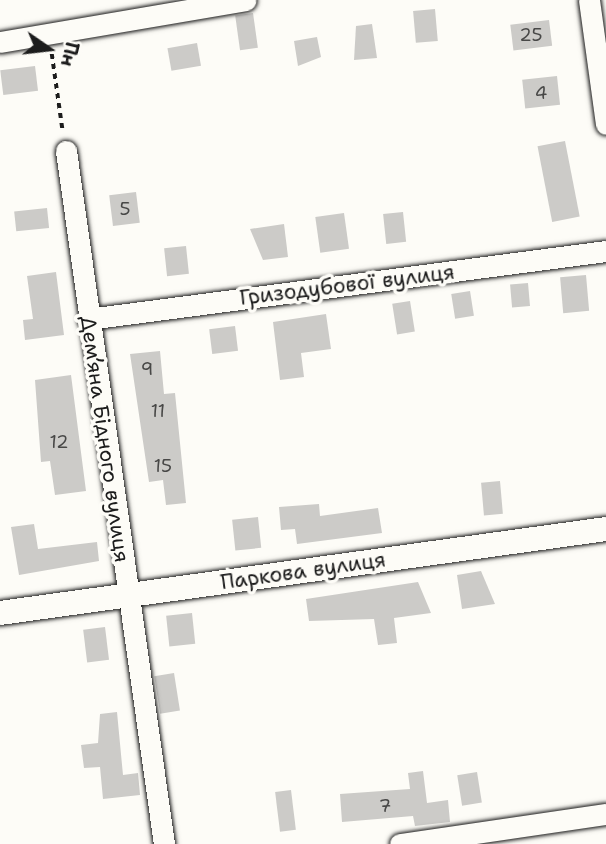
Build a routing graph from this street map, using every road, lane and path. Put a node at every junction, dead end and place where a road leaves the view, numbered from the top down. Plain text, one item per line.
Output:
1 (245, 0) edge
2 (589, 0) edge
3 (49, 34) junction
4 (0, 41) edge
5 (606, 124) edge
6 (66, 150) joint
7 (606, 251) edge
8 (88, 319) junction
9 (606, 529) edge
10 (127, 596) junction
11 (0, 613) edge
12 (606, 814) edge
13 (164, 844) edge
14 (400, 844) edge

1 - 3 street
2 - 5 street
3 - 4 street
3 - 6 path
6 - 8 street, Дем’яна Бідного вулиця
7 - 8 street, Гризодубової вулиця
8 - 10 street, Дем’яна Бідного вулиця
9 - 10 street, Паркова вулиця
10 - 11 street, Паркова вулиця
10 - 13 street, Дем’яна Бідного вулиця
12 - 14 street

